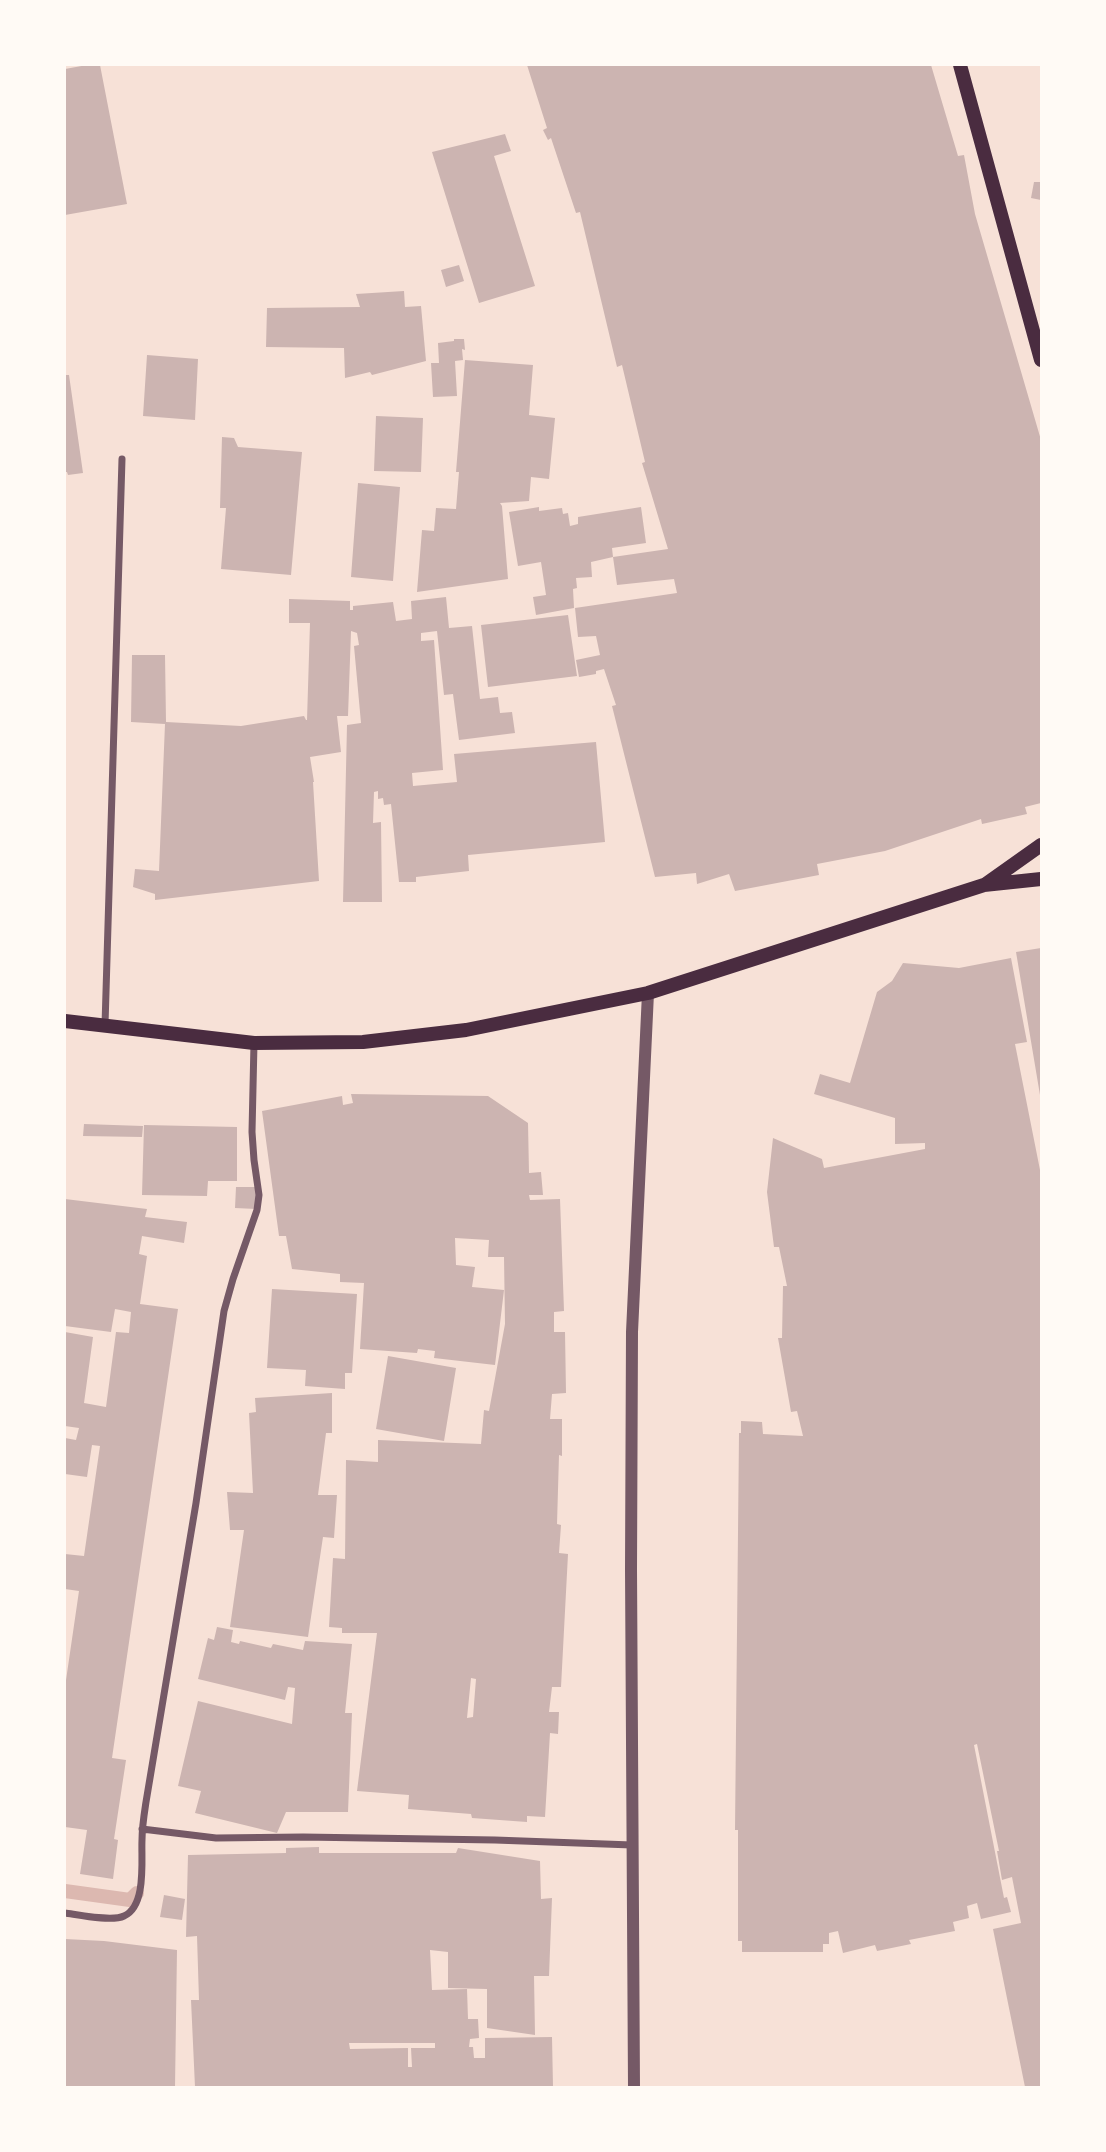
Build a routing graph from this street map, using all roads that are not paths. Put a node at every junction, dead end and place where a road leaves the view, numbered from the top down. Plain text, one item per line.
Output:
1 (960, 65) edge
2 (1041, 360) edge
3 (122, 459) dead end
4 (1041, 845) edge
5 (1041, 879) edge
6 (984, 885) junction
7 (648, 993) junction
8 (65, 1021) edge
9 (105, 1026) junction
10 (254, 1043) junction
11 (142, 1829) junction
12 (632, 1845) junction
13 (65, 1913) edge
14 (634, 2087) edge

1 - 2 main road
3 - 9 street
4 - 6 main road
5 - 6 main road
6 - 7 main road
7 - 10 main road
7 - 12 street
8 - 9 main road
9 - 10 main road
10 - 11 street
11 - 12 street
11 - 13 street
12 - 14 street

